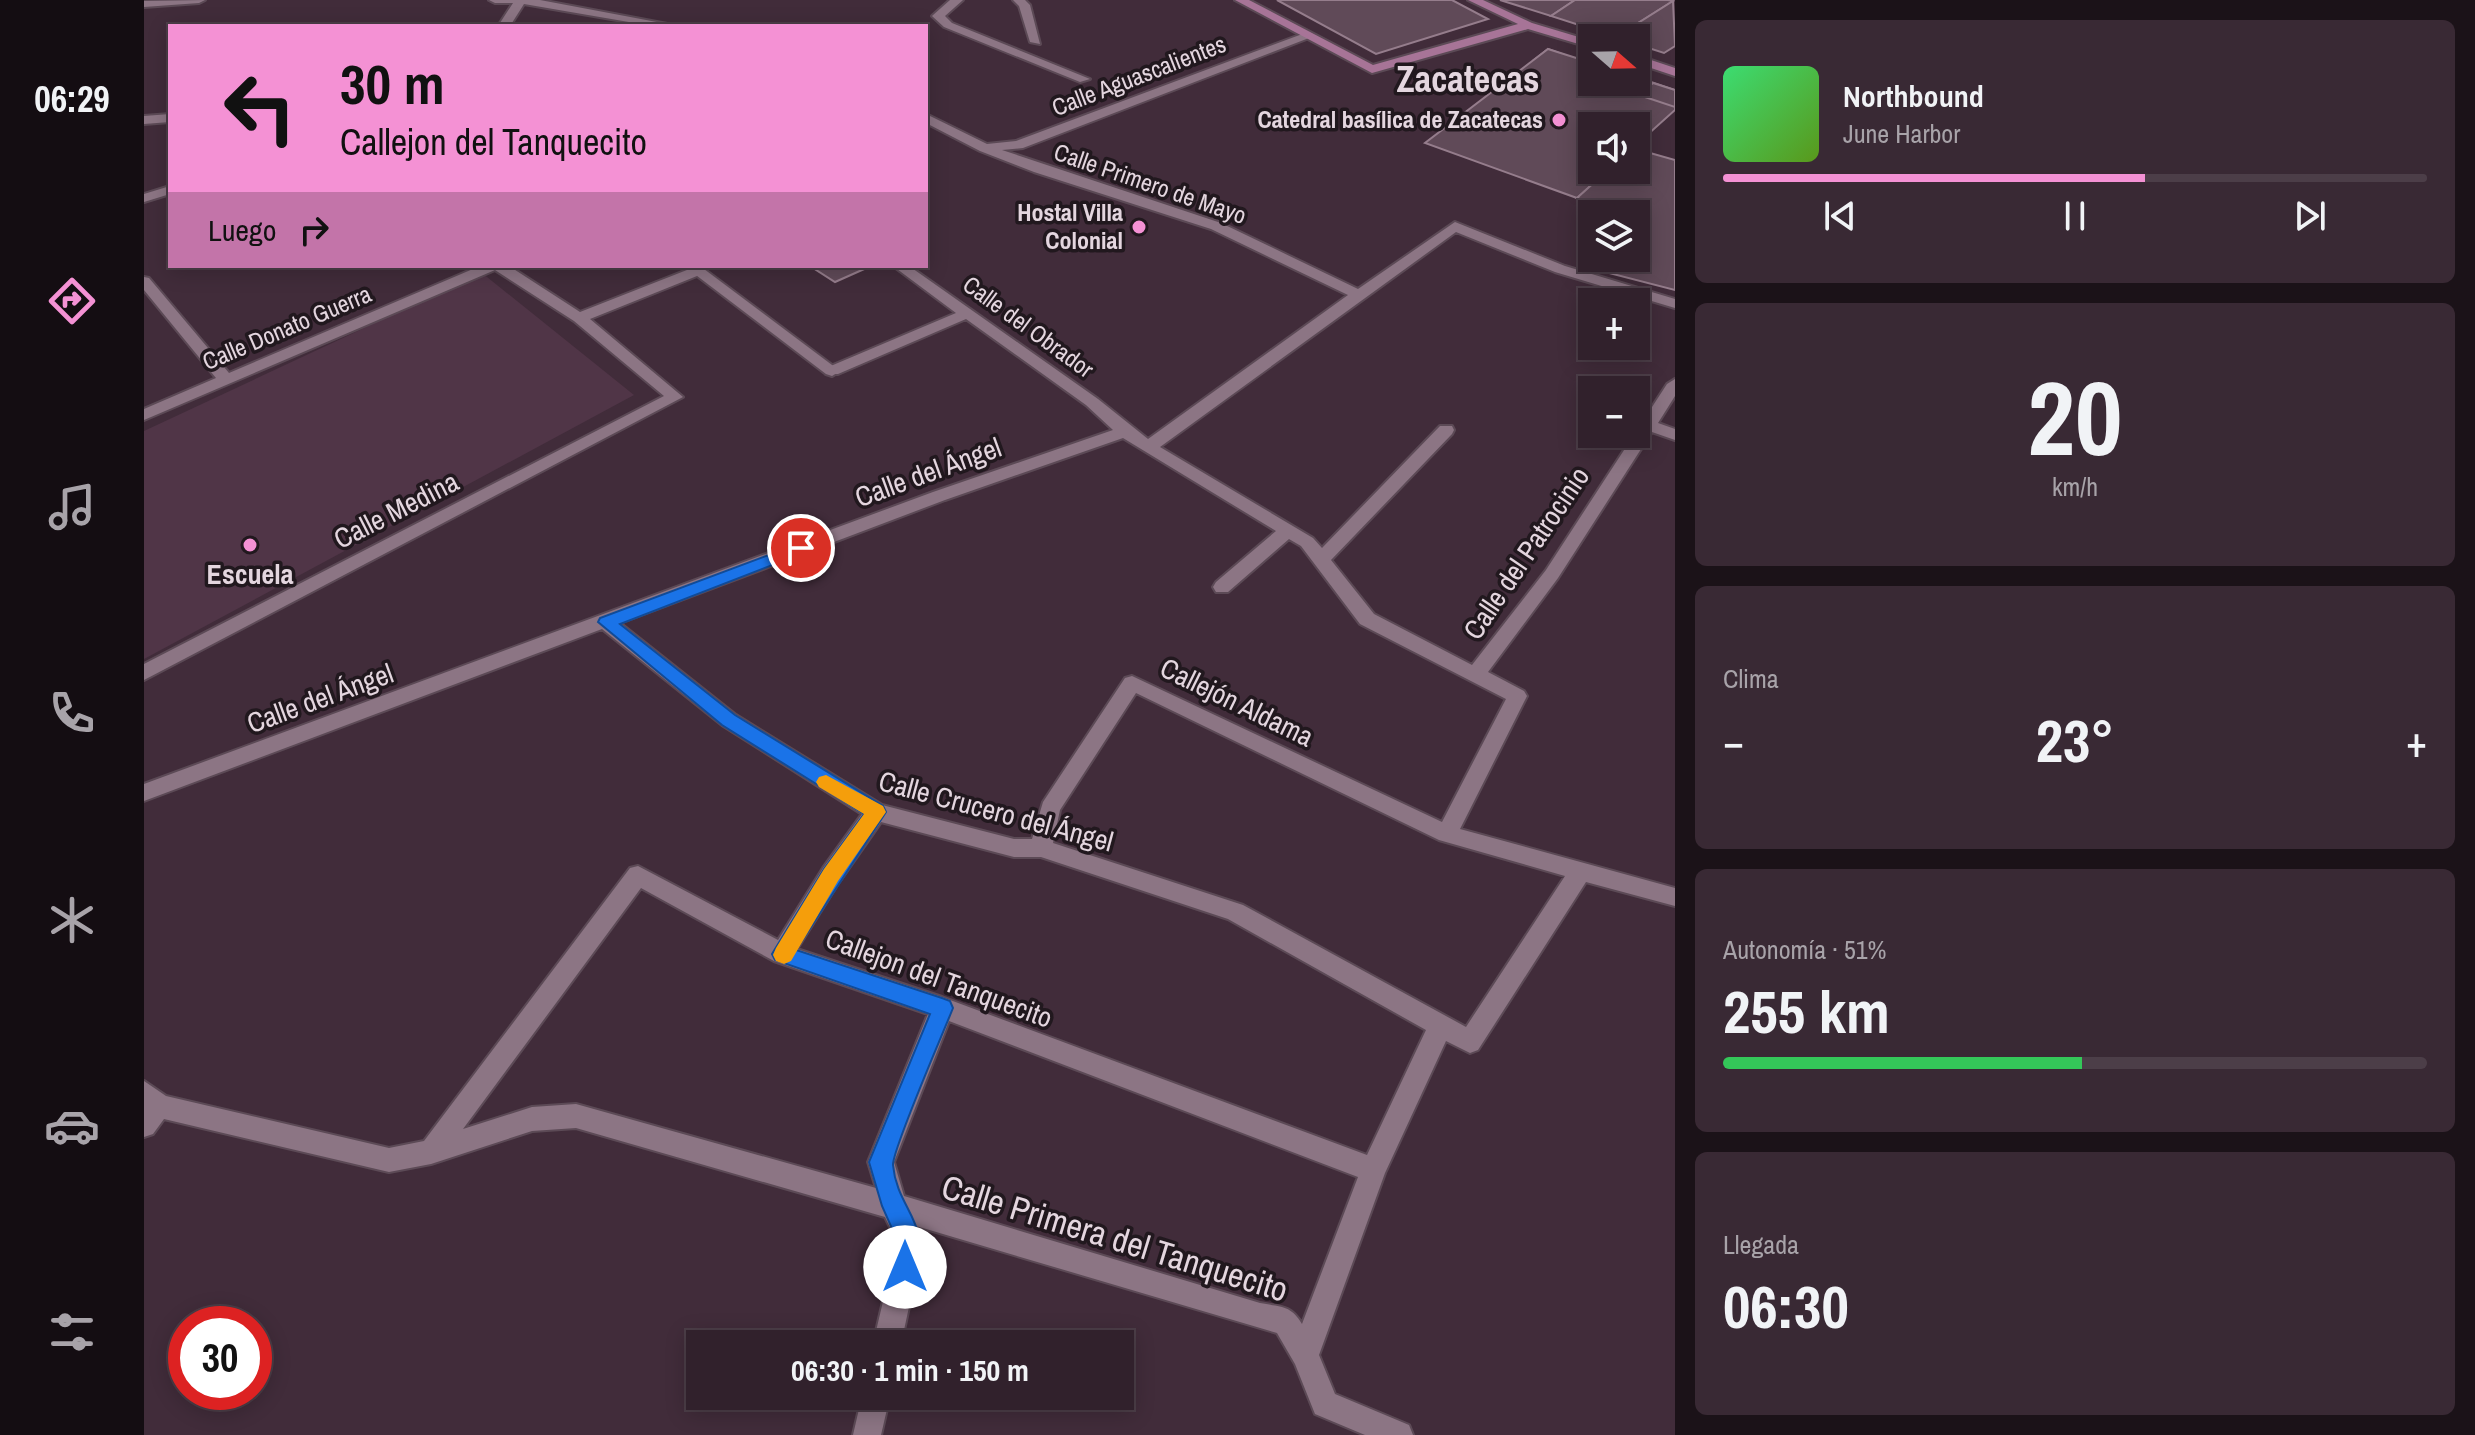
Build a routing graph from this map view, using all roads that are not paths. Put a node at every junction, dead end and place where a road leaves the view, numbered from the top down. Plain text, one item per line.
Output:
1 (199, 0) edge
2 (495, 0) edge
3 (521, 0) edge
4 (957, 0) edge
5 (1019, 0) edge
6 (1241, 0) edge
7 (1475, 0) edge
8 (144, 4) edge
9 (505, 24) edge
10 (660, 24) edge
11 (1528, 25) junction
12 (1305, 36) junction
13 (1578, 41) edge
14 (1036, 42) dead end
15 (1650, 64) edge
16 (1675, 72) edge
17 (1084, 79) dead end
18 (168, 118) edge
19 (928, 119) edge
20 (144, 120) edge
21 (985, 148) junction
22 (168, 191) edge
23 (144, 198) edge
24 (487, 268) edge
25 (502, 268) edge
26 (694, 268) edge
27 (903, 268) edge
28 (144, 281) edge
29 (1358, 294) junction
30 (1675, 304) edge
31 (968, 313) junction
32 (579, 318) junction
33 (226, 380) junction
34 (1675, 384) edge
35 (144, 415) edge
36 (1650, 423) edge
37 (1650, 425) edge
38 (1446, 430) dead end
39 (1125, 432) junction
40 (1675, 435) edge
41 (1148, 447) junction
42 (1632, 448) edge
43 (1288, 530) junction
44 (1320, 561) junction
45 (1222, 587) dead end
46 (606, 622) junction
47 (144, 673) edge
48 (1476, 674) junction
49 (144, 793) edge
50 (876, 812) junction
51 (1447, 834) junction
52 (1041, 848) junction
53 (1580, 872) junction
54 (1675, 897) edge
55 (782, 954) junction
56 (942, 1008) junction
57 (1440, 1027) junction
58 (149, 1108) edge
59 (431, 1152) junction
60 (1373, 1170) junction
61 (894, 1206) junction
62 (890, 1330) edge
63 (1305, 1355) junction
64 (873, 1410) edge
65 (867, 1435) edge
66 (1399, 1435) edge

1 - 8 street
2 - 3 street
3 - 9 street
3 - 10 street
4 - 17 street
5 - 14 street
6 - 12 street
7 - 11 street
11 - 12 street
11 - 13 street
12 - 21 street, Calle Aguascalientes
15 - 16 street
18 - 20 street
19 - 21 street, Calle Primero de Mayo
21 - 29 street, Calle Primero de Mayo
22 - 23 street
24 - 33 street, Calle Donato Guerra
25 - 32 street
26 - 31 street
26 - 32 street
27 - 31 street, Calle del Obrador
28 - 33 street
29 - 30 street
29 - 41 street
31 - 39 street, Calle del Obrador
32 - 47 street, Calle Medina
33 - 35 street, Calle Donato Guerra
34 - 36 street, Calle del Patrocinio
37 - 40 street
38 - 44 street
39 - 41 street
39 - 46 street, Calle del Ángel
41 - 43 street
42 - 48 street, Calle del Patrocinio
43 - 44 street
43 - 45 street
44 - 48 street
46 - 49 street, Calle del Ángel
46 - 50 street, Calle Crucero del Ángel
48 - 51 street
50 - 52 street, Calle Crucero del Ángel
50 - 55 street
51 - 52 street, Callejón Aldama
51 - 53 street
52 - 57 street, Calle Crucero del Ángel
53 - 54 street
53 - 57 street, Calle Crucero del Ángel
55 - 56 street, Callejon del Tanquecito
55 - 59 street, Callejon del Tanquecito
56 - 60 street, Callejon del Tanquecito
56 - 61 street
57 - 60 street
58 - 59 street, Calle Primera del Tanquecito
59 - 61 street, Calle Primera del Tanquecito
60 - 63 street
61 - 62 street
61 - 63 street, Calle Primera del Tanquecito
63 - 66 street, Calle Primera del Tanquecito
64 - 65 street

